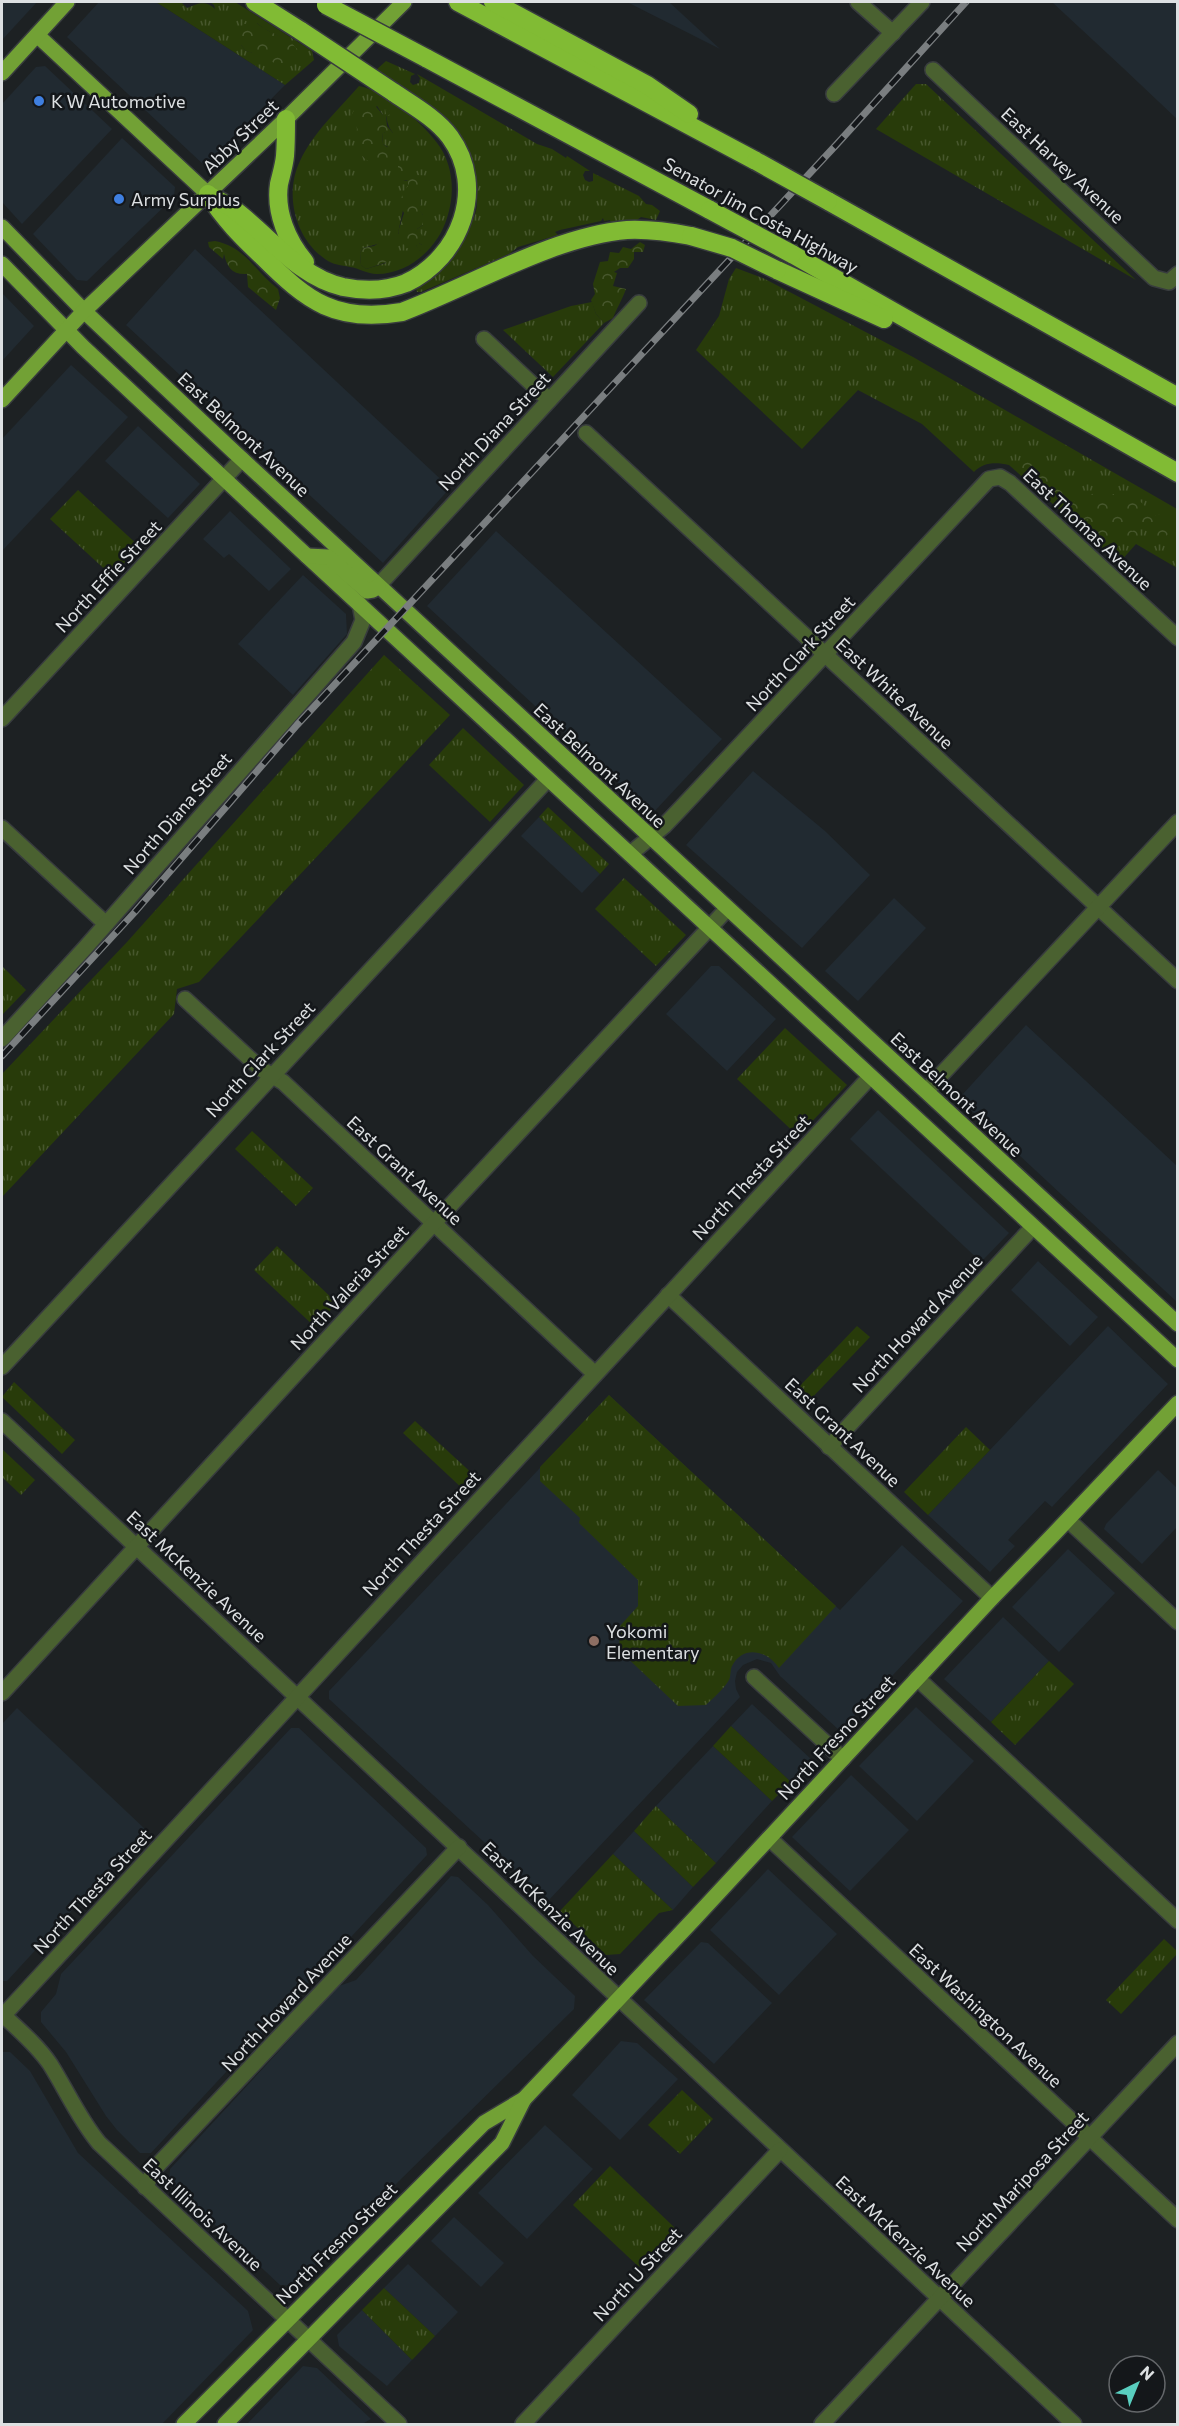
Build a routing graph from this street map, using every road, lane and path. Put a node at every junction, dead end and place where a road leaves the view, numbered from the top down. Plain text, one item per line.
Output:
1 (67, 2) edge
2 (255, 2) edge
3 (404, 2) edge
4 (458, 2) edge
5 (858, 2) edge
6 (922, 2) edge
7 (323, 3) edge
8 (497, 10) edge
9 (893, 33) junction
10 (36, 35) junction
11 (933, 70) dead end
12 (2, 73) edge
13 (834, 93) dead end
14 (286, 119) junction
15 (208, 194) junction
16 (2, 227) edge
17 (2, 264) edge
18 (1173, 278) edge
19 (329, 282) junction
20 (639, 303) dead end
21 (84, 311) junction
22 (66, 330) junction
23 (484, 339) dead end
24 (992, 369) junction
25 (1178, 397) edge
26 (2, 400) edge
27 (549, 400) junction
28 (586, 434) dead end
29 (242, 459) junction
30 (1178, 473) edge
31 (996, 477) joint
32 (225, 478) junction
33 (307, 556) junction
34 (378, 586) junction
35 (360, 604) junction
36 (1178, 638) edge
37 (825, 655) junction
38 (2, 719) edge
39 (548, 779) junction
40 (1178, 822) edge
41 (2, 828) edge
42 (651, 838) junction
43 (630, 854) junction
44 (1098, 907) junction
45 (727, 909) junction
46 (106, 924) junction
47 (709, 928) junction
48 (1178, 981) edge
49 (185, 999) dead end
50 (2, 1039) edge
51 (272, 1075) junction
52 (870, 1077) junction
53 (926, 1091) junction
54 (434, 1223) junction
55 (1033, 1227) junction
56 (668, 1295) junction
57 (1178, 1324) edge
58 (1178, 1360) edge
59 (2, 1367) edge
60 (595, 1374) junction
61 (1178, 1403) edge
62 (2, 1421) edge
63 (829, 1447) junction
64 (1068, 1520) junction
65 (137, 1546) junction
66 (992, 1598) junction
67 (1178, 1622) edge
68 (754, 1677) dead end
69 (917, 1678) junction
70 (2, 1693) edge
71 (298, 1697) junction
72 (843, 1759) junction
73 (769, 1838) junction
74 (459, 1847) junction
75 (1178, 1921) edge
76 (618, 1998) junction
77 (2, 2016) edge
78 (1178, 2043) edge
79 (524, 2098) junction
80 (1089, 2138) junction
81 (780, 2150) junction
82 (145, 2187) junction
83 (1178, 2220) edge
84 (939, 2299) junction
85 (286, 2320) junction
86 (308, 2340) junction
87 (184, 2424) edge
88 (225, 2424) edge
89 (399, 2424) edge
90 (523, 2424) edge
91 (822, 2424) edge
92 (1074, 2424) edge

1 - 10 main road
2 - 19 highway, bridge
3 - 14 main road, Abby Street
4 - 8 highway
5 - 9 street
6 - 9 street
7 - 24 highway, Senator Jim Costa Highway, bridge
8 - 25 highway, bridge
9 - 13 street
10 - 12 main road
10 - 15 main road
11 - 18 street, East Harvey Avenue
14 - 15 main road, Abby Street
14 - 19 highway
15 - 19 highway
15 - 21 main road, Abby Street
15 - 24 highway, bridge
16 - 21 main road, East Belmont Avenue
17 - 22 main road
20 - 27 street, North Diana Street
21 - 22 main road, Abby Street
21 - 29 main road, East Belmont Avenue
22 - 26 main road, Abby Street
22 - 32 main road
23 - 27 street
24 - 30 highway, Senator Jim Costa Highway
27 - 34 street, North Diana Street
28 - 37 street, East White Avenue
29 - 32 street, North Effie Street
29 - 34 main road, East Belmont Avenue
31 - 36 street, East Thomas Avenue
31 - 37 street, North Clark Street
32 - 33 main road
32 - 38 street, North Effie Street
33 - 34 main road
33 - 35 main road
34 - 42 main road, East Belmont Avenue
35 - 39 main road
35 - 46 street, North Diana Street
37 - 42 street, North Clark Street
37 - 44 street, East White Avenue
39 - 43 main road
39 - 51 street, North Clark Street
40 - 44 street
41 - 46 street
42 - 43 street, North Clark Street
42 - 45 main road, East Belmont Avenue
43 - 47 main road
44 - 48 street, East White Avenue
44 - 53 street
45 - 47 street, North Valeria Street
45 - 53 main road, East Belmont Avenue
46 - 50 street, North Diana Street
47 - 52 main road
47 - 54 street, North Valeria Street
49 - 51 street, East Grant Avenue
51 - 54 street, East Grant Avenue
51 - 59 street, North Clark Street
52 - 55 main road
52 - 56 street, North Thesta Street
53 - 57 main road, East Belmont Avenue
54 - 60 street, East Grant Avenue
54 - 65 street, North Valeria Street
55 - 58 main road
55 - 63 street, North Howard Avenue
56 - 60 street, North Thesta Street
56 - 63 street, East Grant Avenue
60 - 71 street, North Thesta Street
61 - 64 main road, North Fresno Street
62 - 65 street, East McKenzie Avenue
63 - 66 street, East Grant Avenue
64 - 66 main road, North Fresno Street
64 - 67 street
65 - 70 street, North Valeria Street
65 - 71 street, East McKenzie Avenue
66 - 69 main road, North Fresno Street
68 - 72 street
69 - 72 main road, North Fresno Street
69 - 75 street
71 - 74 street, East McKenzie Avenue
71 - 77 street, North Thesta Street
72 - 73 main road, North Fresno Street
73 - 76 main road, North Fresno Street
73 - 80 street, East Washington Avenue
74 - 76 street, East McKenzie Avenue
74 - 82 street, North Howard Avenue
76 - 79 main road, North Fresno Street
76 - 81 street, East McKenzie Avenue
77 - 82 street, East Illinois Avenue
78 - 80 street, North Mariposa Street
79 - 85 main road, North Fresno Street
79 - 86 main road, North Fresno Street
80 - 83 street, East Washington Avenue
80 - 84 street, North Mariposa Street
81 - 84 street, East McKenzie Avenue
81 - 90 street, North U Street
82 - 85 street, East Illinois Avenue
84 - 91 street, North Mariposa Street
84 - 92 street, East McKenzie Avenue
85 - 86 street, East Illinois Avenue
85 - 87 main road, North Fresno Street
86 - 88 main road, North Fresno Street
86 - 89 street, East Illinois Avenue

